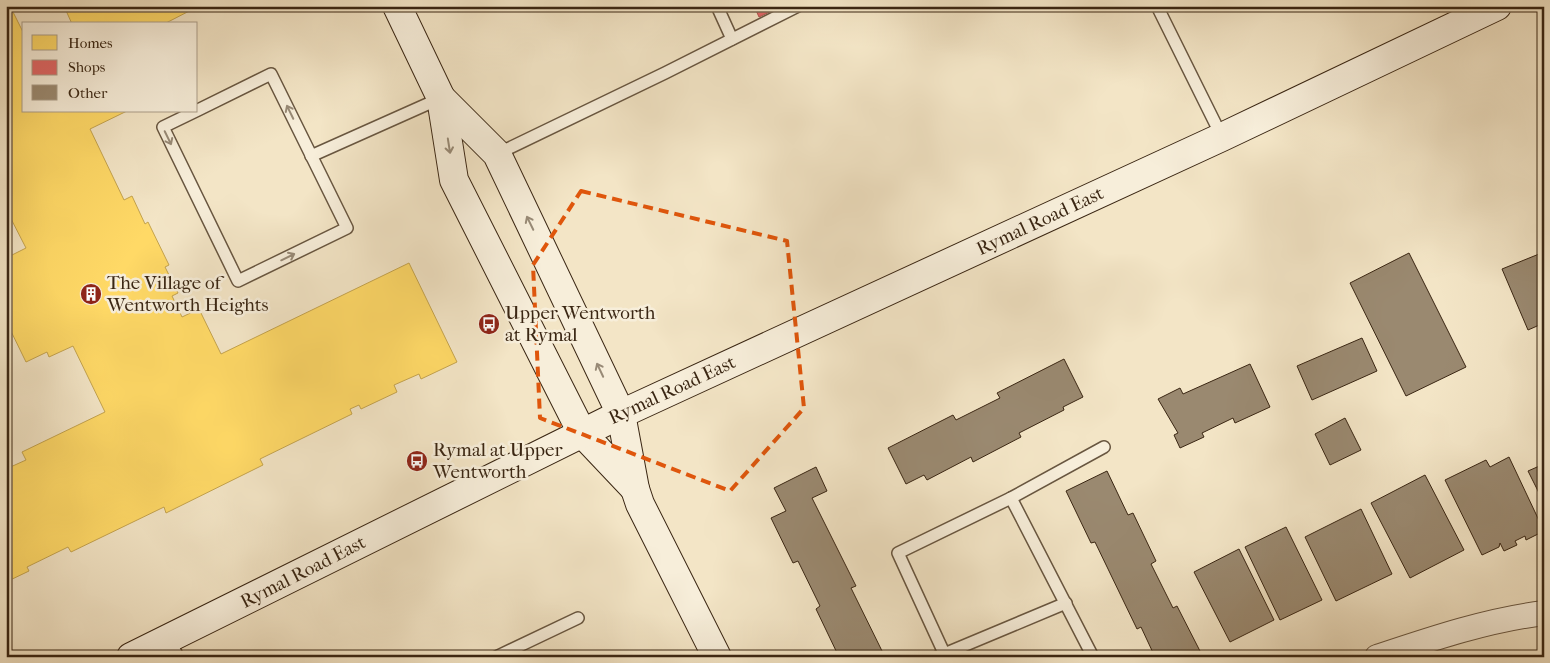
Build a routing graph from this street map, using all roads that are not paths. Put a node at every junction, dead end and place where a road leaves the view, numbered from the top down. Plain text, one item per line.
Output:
1 (397, 6) edge
2 (717, 6) edge
3 (798, 6) edge
4 (1158, 6) edge
5 (1497, 6) edge
6 (732, 39) junction
7 (441, 98) junction
8 (198, 110) edge
9 (194, 112) edge
10 (1222, 137) junction
11 (497, 154) junction
12 (311, 156) junction
13 (621, 414) junction
14 (582, 433) junction
15 (1104, 447) dead end
16 (636, 489) junction
17 (1011, 498) junction
18 (1066, 603) junction
19 (1544, 612) edge
20 (578, 618) dead end
21 (173, 648) edge
22 (940, 655) edge
23 (131, 657) edge
24 (496, 657) edge
25 (717, 657) edge
26 (1093, 657) edge
27 (1377, 657) edge

1 - 7 main road
2 - 6 lane
3 - 6 lane
4 - 10 lane
5 - 10 main road, Rymal Road East
6 - 11 lane
7 - 11 main road
7 - 12 lane
7 -> 14 main road
12 -> 8 lane
9 -> 12 lane
10 - 13 main road, Rymal Road East
13 -> 11 main road
13 - 14 main road, Rymal Road East
13 - 16 main road
14 - 16 main road, Rymal Road East
14 - 21 main road, Rymal Road East
15 - 17 lane
16 - 25 main road
17 - 18 lane
17 - 22 lane
18 - 22 lane
18 - 26 lane
19 - 27 street
20 - 24 lane
21 - 23 main road, Rymal Road East

